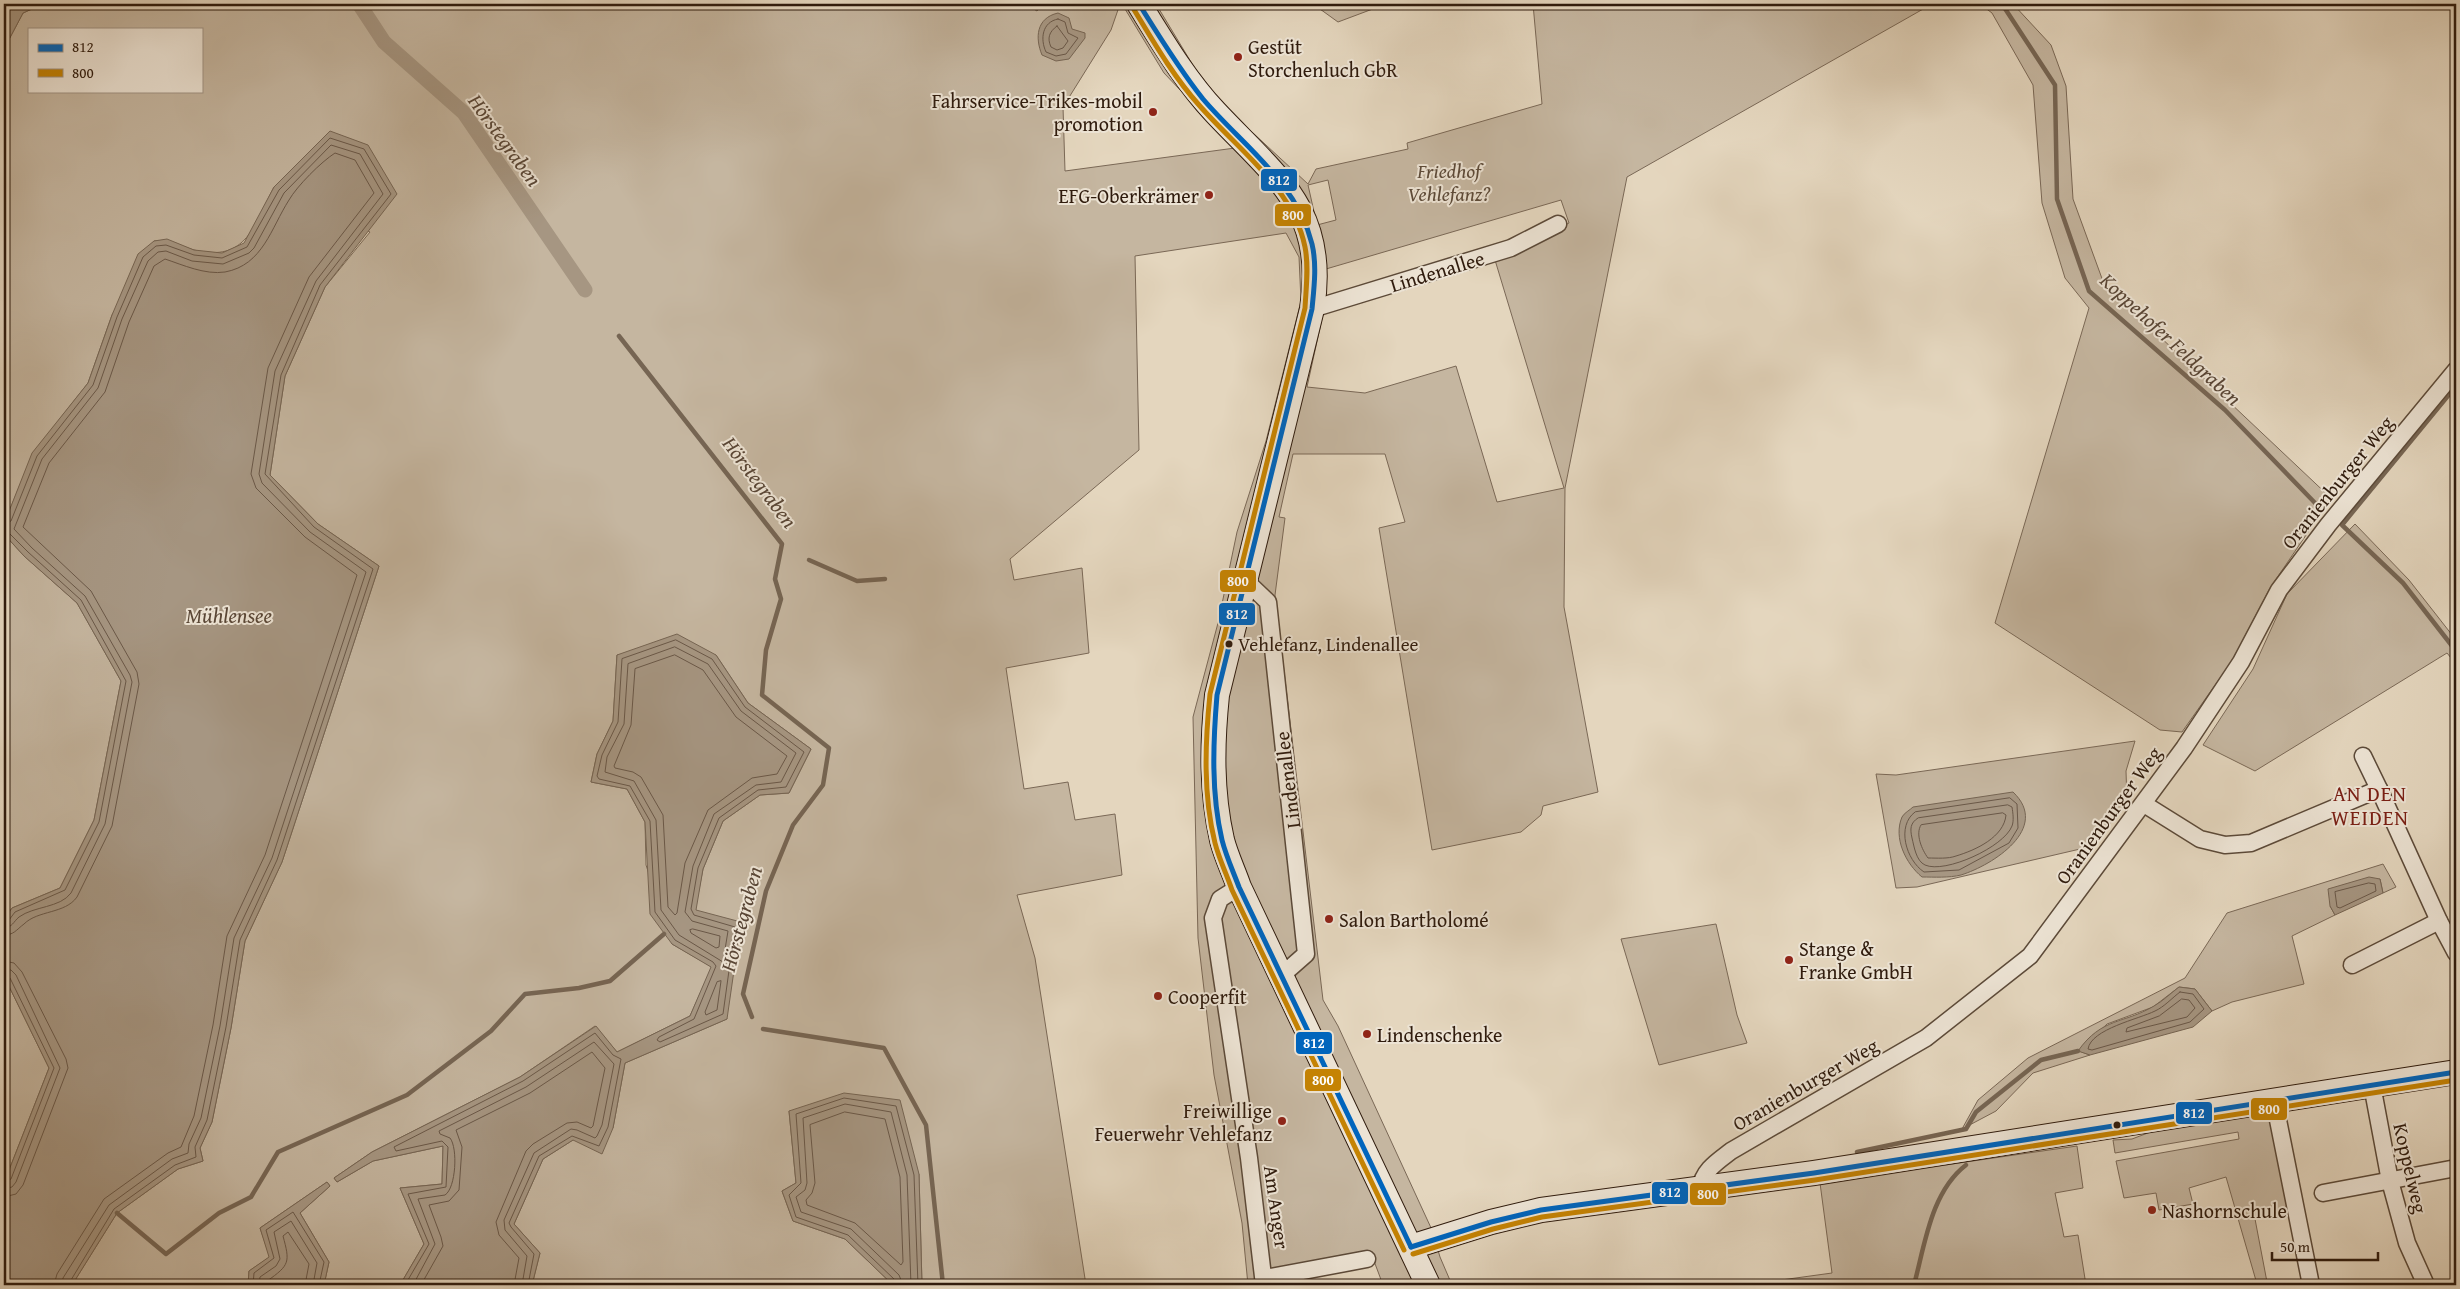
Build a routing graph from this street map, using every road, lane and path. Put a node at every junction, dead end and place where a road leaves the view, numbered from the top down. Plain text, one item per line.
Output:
1 (1139, 4) edge
2 (1558, 224) dead end
3 (1312, 309) junction
4 (2456, 370) edge
5 (1246, 581) junction
6 (2363, 756) dead end
7 (2379, 789) junction
8 (2144, 804) junction
9 (1239, 887) junction
10 (2439, 921) junction
11 (2456, 953) edge
12 (2352, 965) dead end
13 (1281, 976) junction
14 (2456, 1072) edge
15 (2372, 1085) junction
16 (2274, 1100) junction
17 (2456, 1168) edge
18 (2390, 1180) junction
19 (1701, 1188) junction
20 (2323, 1193) dead end
21 (1411, 1247) junction
22 (1367, 1259) dead end
23 (1265, 1282) edge
24 (1428, 1285) edge
25 (2311, 1285) edge
26 (2426, 1285) edge

1 - 3 main road
2 - 3 street, Lindenallee
3 - 5 main road
4 - 8 street, Oranienburger Weg
5 - 9 main road
5 - 13 street, Lindenallee
6 - 7 street
7 - 8 street
7 - 10 street
8 - 19 street, Oranienburger Weg
9 - 13 main road
9 - 23 street, Am Anger
10 - 11 street
10 - 12 street
13 - 21 main road
14 - 15 main road
15 - 16 main road
15 - 18 street, Koppelweg
16 - 19 main road
16 - 25 street
17 - 18 street
18 - 20 street
18 - 26 street, Koppelweg
19 - 21 main road
21 - 24 main road
22 - 23 street, Am Anger

